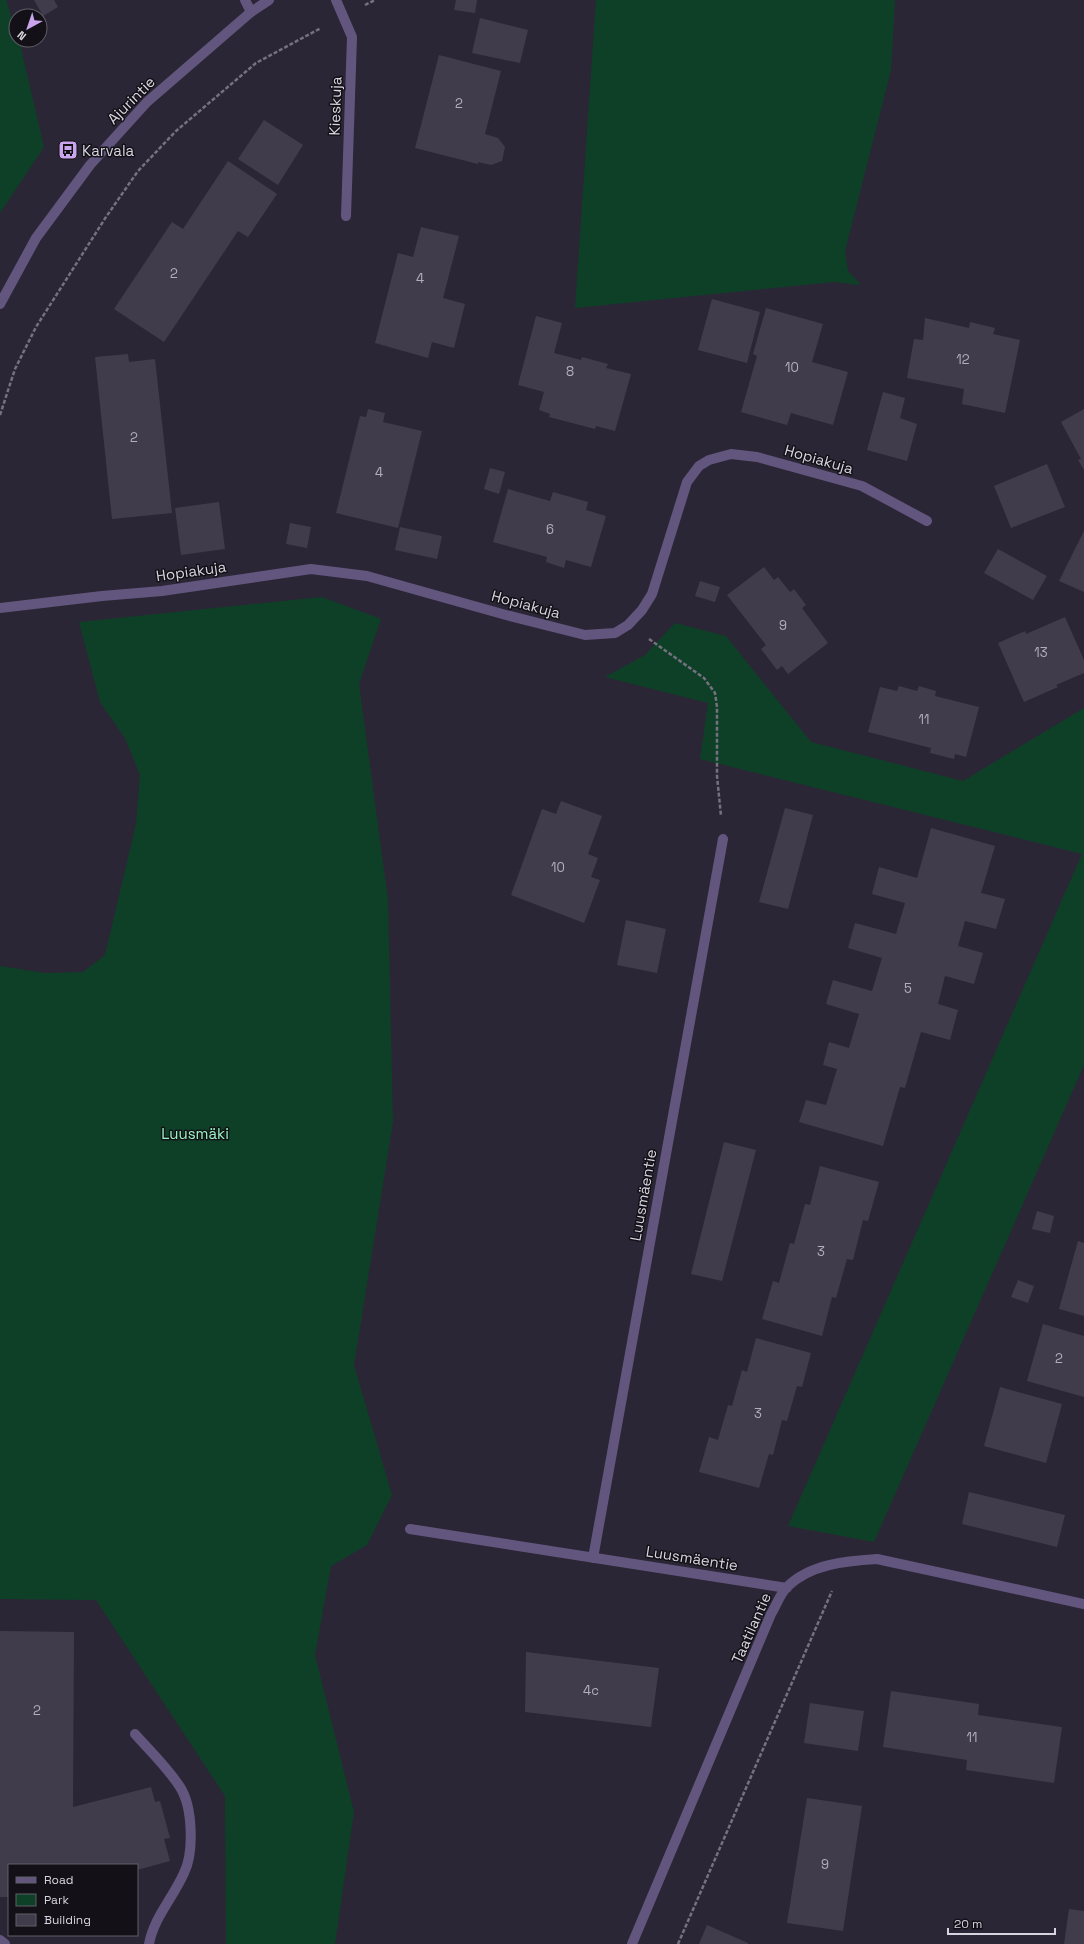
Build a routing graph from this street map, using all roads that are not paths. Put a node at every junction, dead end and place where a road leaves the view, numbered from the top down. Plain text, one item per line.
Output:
1 (245, 0) edge
2 (268, 0) edge
3 (336, 0) edge
4 (251, 12) junction
5 (346, 216) dead end
6 (0, 304) edge
7 (927, 521) dead end
8 (0, 608) edge
9 (723, 839) road end
10 (410, 1529) dead end
11 (593, 1558) junction
12 (787, 1588) junction
13 (1084, 1604) edge
14 (135, 1734) dead end
15 (0, 1940) edge
16 (5, 1944) edge
17 (149, 1944) edge
18 (632, 1944) edge

1 - 4 street
2 - 4 street, Ajurintie
3 - 5 street, Kieskuja
4 - 6 street, Ajurintie
7 - 8 street, Hopiakuja
9 - 11 street, Luusmäentie
10 - 11 street, Luusmäentie
11 - 12 street, Luusmäentie
12 - 13 street, Taatilantie
12 - 18 street, Taatilantie
14 - 17 street
15 - 16 street

